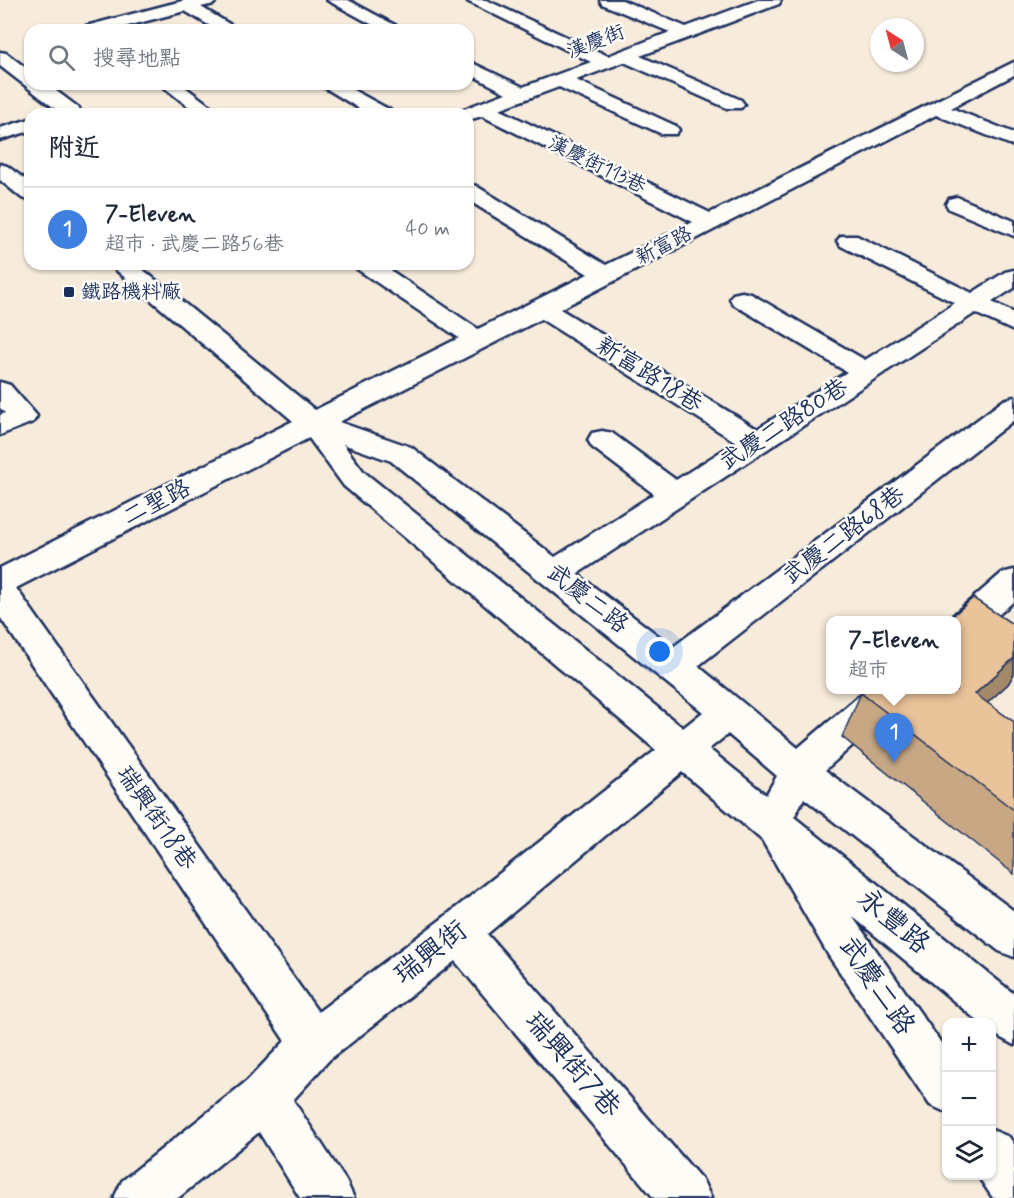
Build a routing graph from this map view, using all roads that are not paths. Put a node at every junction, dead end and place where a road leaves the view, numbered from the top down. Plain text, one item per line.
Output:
1 (208, 0) edge
2 (335, 0) edge
3 (473, 0) edge
4 (608, 0) edge
5 (731, 0) edge
6 (773, 0) edge
7 (186, 5) junction
8 (752, 8) junction
9 (115, 24) edge
10 (219, 24) edge
11 (383, 24) edge
12 (686, 33) junction
13 (20, 48) dead end
14 (0, 55) edge
15 (616, 59) junction
16 (474, 69) edge
17 (1011, 72) edge
18 (24, 75) edge
19 (560, 80) junction
20 (42, 90) edge
21 (177, 90) edge
22 (339, 90) edge
23 (523, 94) junction
24 (734, 104) dead end
25 (62, 108) edge
26 (203, 108) edge
27 (372, 108) edge
28 (935, 108) junction
29 (476, 112) edge
30 (24, 127) edge
31 (669, 130) dead end
32 (0, 134) edge
33 (1014, 140) edge
34 (0, 170) edge
35 (24, 188) edge
36 (474, 195) edge
37 (957, 204) dead end
38 (711, 222) junction
39 (1014, 229) edge
40 (849, 241) dead end
41 (129, 270) edge
42 (374, 270) edge
43 (606, 275) junction
44 (1014, 277) edge
45 (742, 299) dead end
46 (974, 303) junction
47 (541, 308) junction
48 (1014, 323) edge
49 (478, 340) junction
50 (866, 372) junction
51 (0, 391) edge
52 (1014, 406) edge
53 (313, 423) junction
54 (0, 426) edge
55 (602, 440) dead end
56 (757, 442) junction
57 (675, 495) junction
58 (554, 573) junction
59 (0, 582) edge
60 (1014, 582) edge
61 (0, 591) edge
62 (961, 628) edge
63 (673, 666) junction
64 (885, 694) edge
65 (729, 712) junction
66 (683, 749) junction
67 (799, 772) junction
68 (772, 820) junction
69 (458, 932) junction
70 (1014, 937) edge
71 (1014, 1023) edge
72 (313, 1044) junction
73 (942, 1083) edge
74 (264, 1098) junction
75 (996, 1160) edge
76 (1014, 1186) edge
77 (139, 1198) edge
78 (329, 1198) edge
79 (686, 1198) edge

1 - 7 street
2 - 11 street
3 - 15 street
4 - 12 street
5 - 8 street
6 - 8 street, 漢慶街
7 - 9 street
7 - 10 street
8 - 12 street, 漢慶街
12 - 15 street, 漢慶街
13 - 14 street
14 - 18 street
15 - 19 street, 漢慶街
15 - 24 street
16 - 23 street
17 - 28 street, 新富路
19 - 23 street, 漢慶街
19 - 31 street
20 - 25 street
21 - 26 street
22 - 27 street
23 - 29 street, 漢慶街
28 - 33 street
28 - 38 street, 新富路
29 - 38 street, 漢慶街113巷
30 - 32 street
34 - 35 street
36 - 43 street
37 - 39 street
38 - 43 street, 新富路
40 - 46 street
41 - 53 street, 武慶二路
42 - 49 street
43 - 47 street, 新富路
44 - 46 street, 武慶二路80巷
45 - 50 street
46 - 48 street
46 - 50 street, 武慶二路80巷
47 - 49 street, 新富路
47 - 56 street, 新富路18巷
49 - 53 street, 新富路
50 - 56 street, 武慶二路80巷
51 - 54 street
52 - 63 street, 武慶二路68巷
53 - 58 street, 武慶二路
53 - 59 street, 二聖路
53 - 66 street, 武慶二路
55 - 57 street
56 - 57 street, 武慶二路80巷
57 - 58 street, 武慶二路80巷
58 - 63 street, 武慶二路
60 - 62 street
61 - 72 street, 瑞興街18巷
63 - 65 street, 武慶二路
64 - 67 street
65 - 66 street, 瑞興街
65 - 67 street, 武慶二路
66 - 68 street, 武慶二路
66 - 69 street, 瑞興街
67 - 68 street
67 - 70 street
68 - 71 street, 永豐路
68 - 73 street, 武慶二路
69 - 72 street, 瑞興街
69 - 79 street, 瑞興街7巷
72 - 74 street, 瑞興街
74 - 77 street, 瑞興街
74 - 78 street
75 - 76 street

